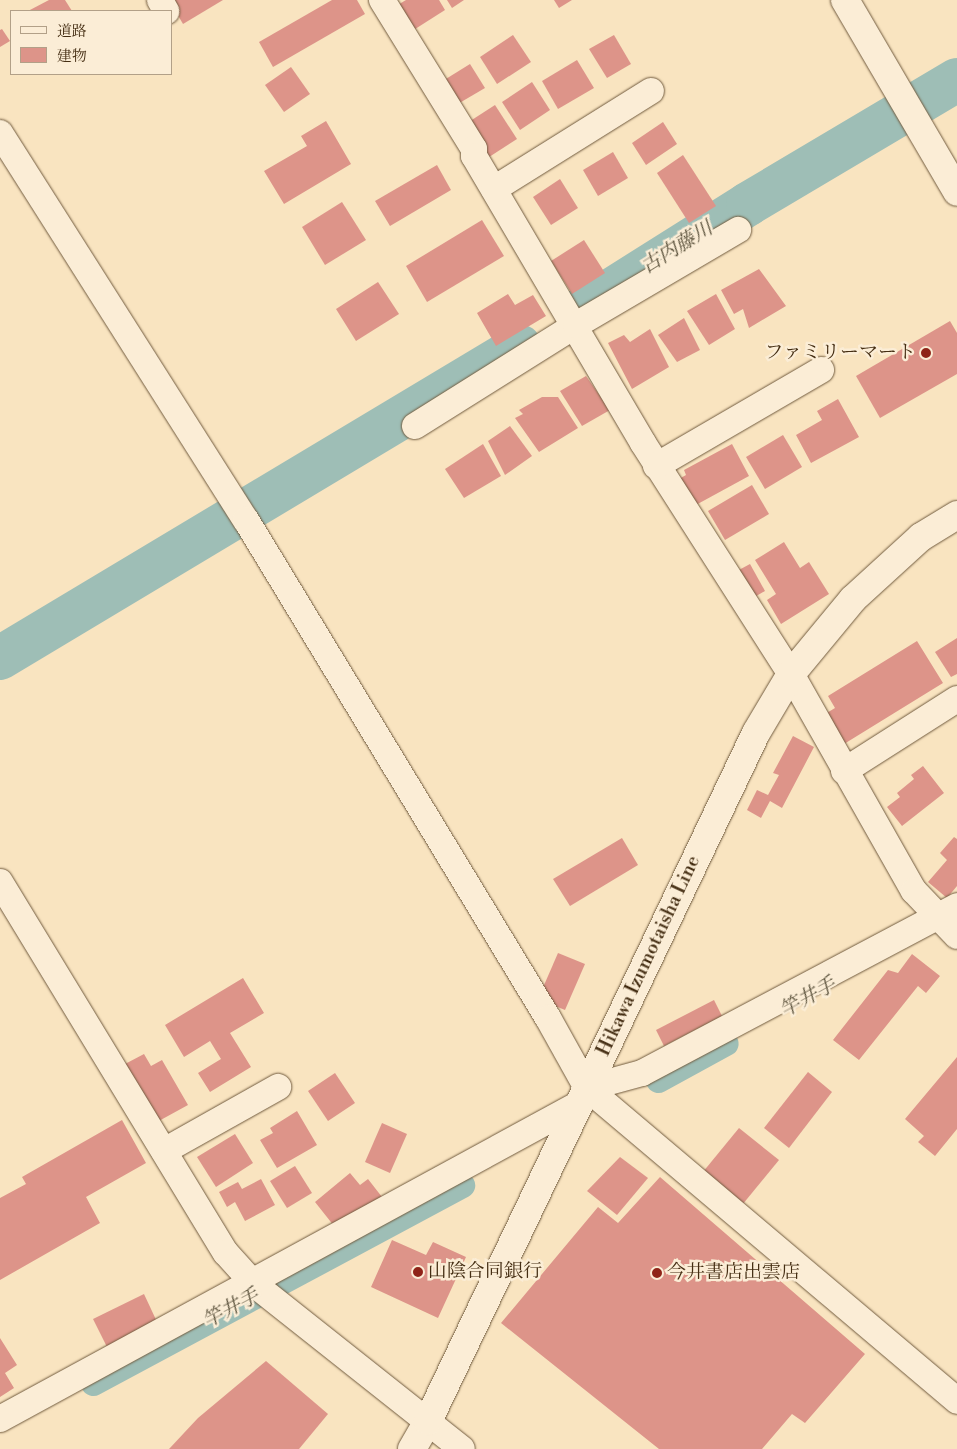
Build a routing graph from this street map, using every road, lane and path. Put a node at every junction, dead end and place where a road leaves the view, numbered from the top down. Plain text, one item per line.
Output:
1 (382, 0) edge
2 (845, 0) edge
3 (651, 91) dead end
4 (0, 133) edge
5 (494, 189) junction
6 (957, 192) edge
7 (738, 230) dead end
8 (576, 325) junction
9 (821, 370) dead end
10 (415, 426) dead end
11 (656, 466) junction
12 (957, 515) edge
13 (791, 674) junction
14 (957, 699) edge
15 (844, 772) junction
16 (0, 882) edge
17 (947, 911) edge
18 (957, 936) edge
19 (278, 1087) dead end
20 (581, 1097) junction
21 (164, 1152) junction
22 (254, 1284) junction
23 (957, 1400) edge
24 (0, 1419) edge
25 (428, 1421) junction
26 (412, 1449) edge
27 (462, 1449) edge

1 - 5 street
2 - 6 main road
3 - 5 street
4 - 20 street
5 - 8 street
7 - 8 street
8 - 10 street
8 - 11 street
9 - 11 street
11 - 13 street
12 - 13 main road, Hikawa Izumotaisha Line
13 - 15 street
13 - 20 main road, Hikawa Izumotaisha Line
14 - 15 street
15 - 17 street
16 - 21 street
17 - 18 street
17 - 20 street
19 - 21 street
20 - 22 street
20 - 23 street
20 - 25 main road, Hikawa Izumotaisha Line
21 - 22 street
22 - 24 street
22 - 25 street
25 - 26 main road, Hikawa Izumotaisha Line
25 - 27 street

